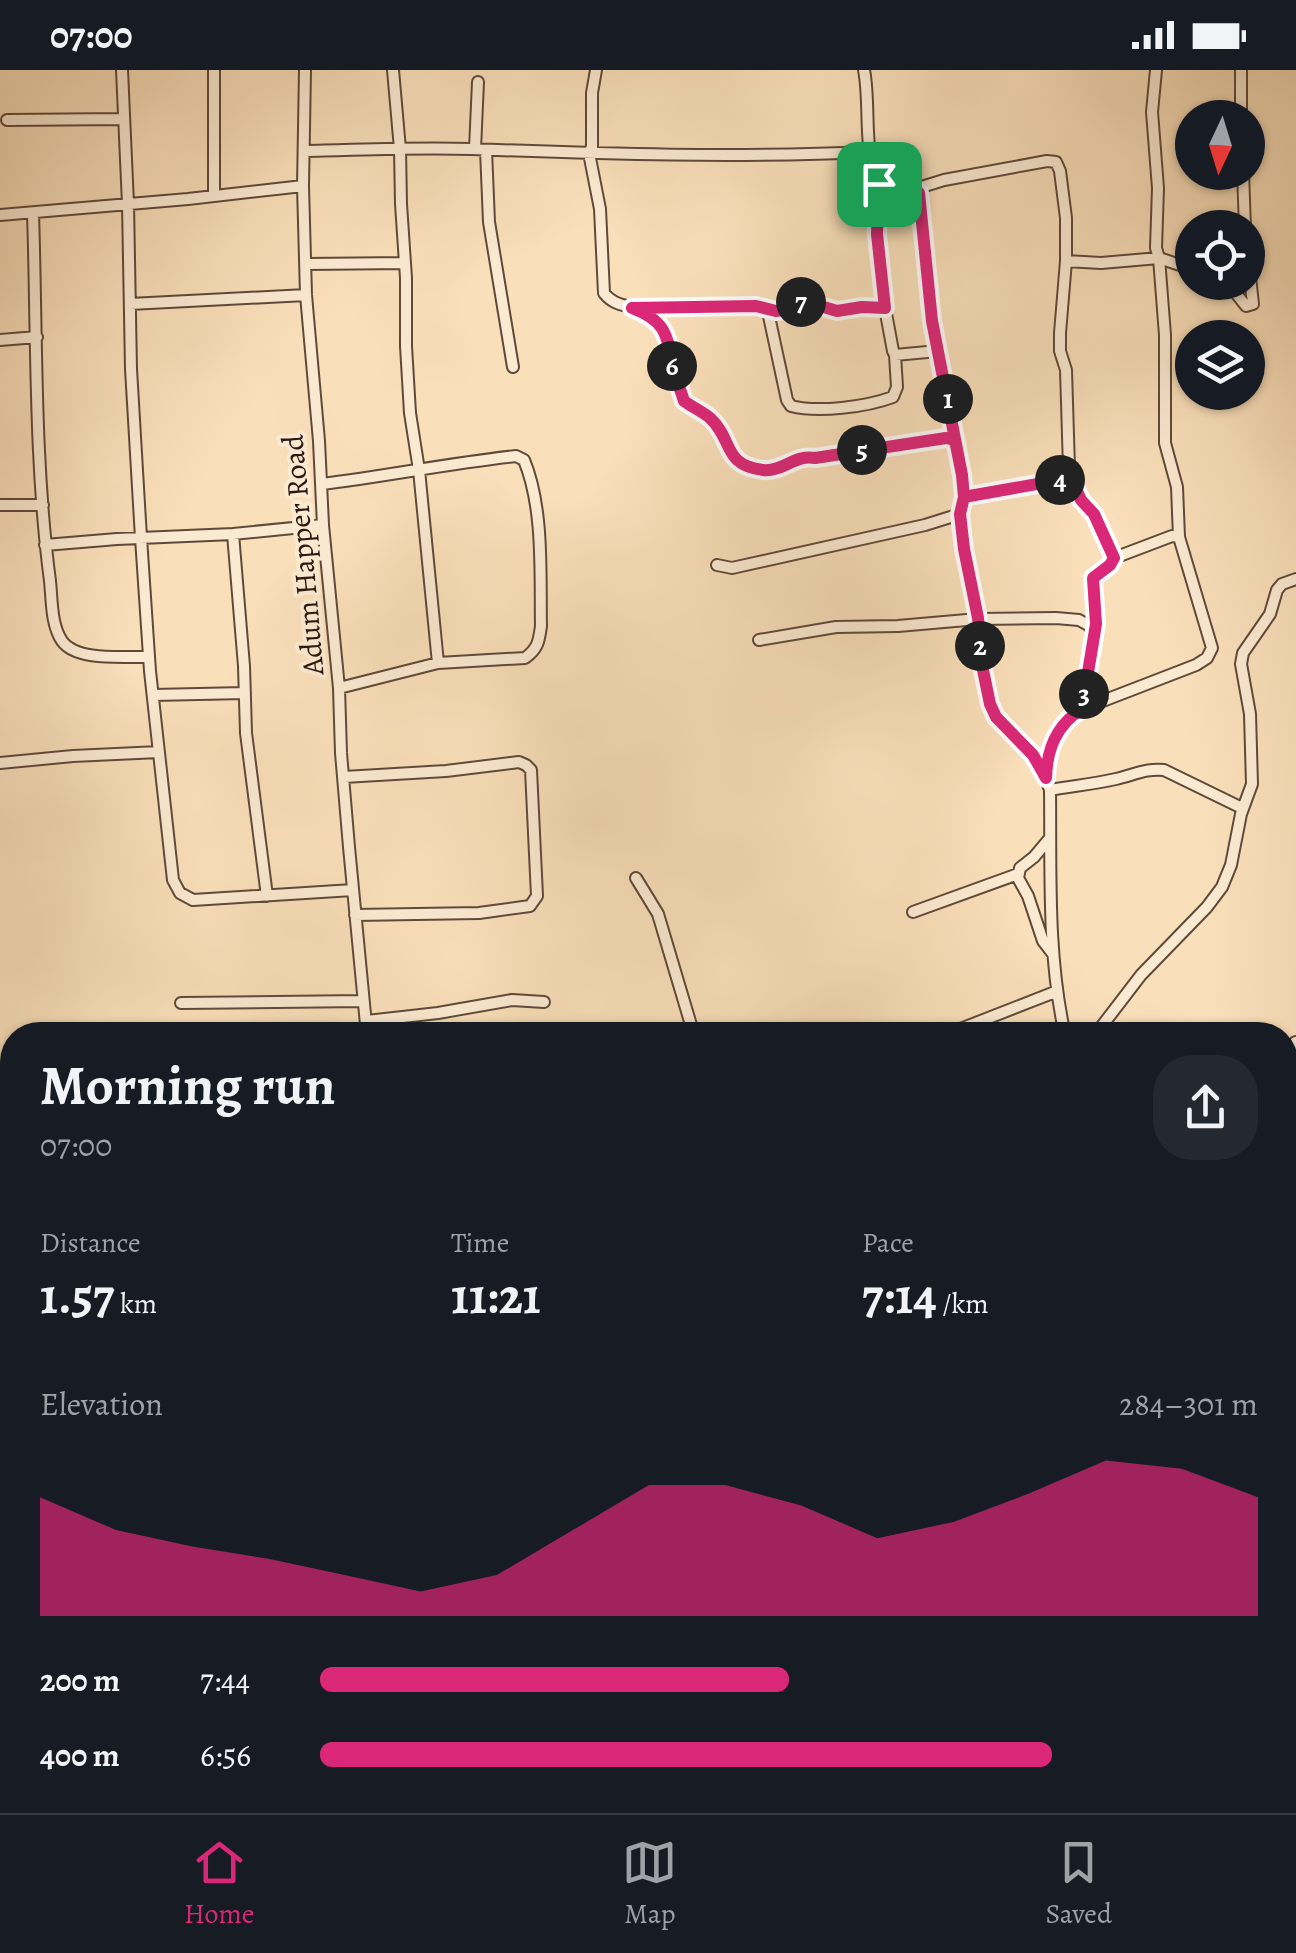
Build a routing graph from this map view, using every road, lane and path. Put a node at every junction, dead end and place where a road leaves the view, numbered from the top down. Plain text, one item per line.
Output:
1 (122, 70) edge
2 (214, 70) edge
3 (305, 70) edge
4 (393, 70) edge
5 (596, 70) edge
6 (864, 70) edge
7 (1156, 70) edge
8 (1241, 70) edge
9 (478, 82) dead end
10 (1241, 100) edge
11 (124, 119) junction
12 (7, 120) dead end
13 (400, 148) junction
14 (480, 149) junction
15 (304, 151) junction
16 (870, 152) junction
17 (589, 154) junction
18 (879, 184) junction
19 (303, 186) junction
20 (915, 189) junction
21 (214, 196) junction
22 (128, 204) junction
23 (33, 213) junction
24 (0, 215) edge
25 (1158, 258) junction
26 (1066, 262) junction
27 (404, 263) junction
28 (1175, 263) edge
29 (306, 264) junction
30 (306, 295) junction
31 (130, 304) junction
32 (632, 308) junction
33 (767, 308) junction
34 (885, 308) junction
35 (37, 337) junction
36 (0, 340) edge
37 (938, 351) junction
38 (895, 355) junction
39 (512, 367) dead end
40 (955, 440) junction
41 (419, 470) junction
42 (1071, 478) junction
43 (322, 484) junction
44 (964, 497) junction
45 (0, 505) edge
46 (43, 505) junction
47 (960, 514) junction
48 (323, 525) junction
49 (233, 534) junction
50 (1179, 537) junction
51 (141, 538) junction
52 (45, 545) junction
53 (1114, 558) junction
54 (717, 565) dead end
55 (1296, 579) edge
56 (978, 618) junction
57 (1095, 632) junction
58 (759, 640) dead end
59 (149, 657) junction
60 (438, 662) junction
61 (339, 688) junction
62 (244, 693) junction
63 (153, 696) junction
64 (1082, 709) junction
65 (159, 752) junction
66 (0, 763) edge
67 (344, 778) junction
68 (1048, 784) junction
69 (1242, 808) junction
70 (1050, 837) junction
71 (1018, 874) junction
72 (636, 878) dead end
73 (354, 890) junction
74 (266, 896) junction
75 (913, 912) dead end
76 (355, 915) junction
77 (1054, 955) junction
78 (1055, 992) junction
79 (363, 1001) junction
80 (544, 1002) dead end
81 (181, 1004) dead end
82 (366, 1021) joint
83 (690, 1022) edge
84 (981, 1022) edge
85 (1062, 1022) edge
86 (1105, 1022) edge

1 - 11 street
2 - 21 street
3 - 15 street, Adum Happer Road
4 - 13 street
5 - 17 street
6 - 16 street
7 - 25 street
8 - 10 street
9 - 14 street
11 - 12 street
11 - 22 street
13 - 14 street
13 - 15 street
13 - 27 street
14 - 17 street
14 - 39 street
15 - 19 street, Adum Happer Road
16 - 17 street
16 - 18 street
17 - 32 street
18 - 20 street
18 - 34 street
19 - 21 street
19 - 29 street, Adum Happer Road
20 - 26 street
20 - 37 street
21 - 22 street
22 - 23 street
22 - 31 street
23 - 24 street
23 - 35 street
25 - 26 street
25 - 28 street
25 - 50 street
26 - 42 street
27 - 29 street
27 - 41 street
29 - 30 street, Adum Happer Road
30 - 31 street
30 - 43 street, Adum Happer Road
31 - 51 street
32 - 33 street
32 - 40 street
33 - 34 street
33 - 38 street
34 - 38 street
35 - 36 street
35 - 46 street
37 - 38 street
37 - 40 street
40 - 44 street
41 - 43 street
41 - 60 street
41 - 60 street
42 - 44 street
42 - 53 street
43 - 48 street, Adum Happer Road
44 - 47 street
45 - 46 street
46 - 52 street
47 - 54 street
47 - 56 street
48 - 49 street
48 - 61 street, Adum Happer Road
49 - 51 street
49 - 62 street
50 - 53 street
50 - 64 street
51 - 52 street
51 - 59 street
52 - 59 street
53 - 57 street
55 - 69 street
56 - 57 street
56 - 58 street
56 - 68 street
57 - 64 street
59 - 63 street
60 - 61 street
61 - 67 street, Adum Happer Road
62 - 63 street
62 - 74 street
63 - 65 street
64 - 68 street
65 - 66 street
65 - 74 street
67 - 73 street, Adum Happer Road
67 - 76 street
68 - 69 street
68 - 70 street
69 - 86 street
70 - 71 street
70 - 77 street
71 - 75 street
71 - 77 street
72 - 83 street
73 - 74 street
73 - 76 street, Adum Happer Road
76 - 79 street, Adum Happer Road
77 - 78 street
78 - 84 street
78 - 85 street
79 - 81 street
79 - 82 street, Adum Happer Road
80 - 82 street

